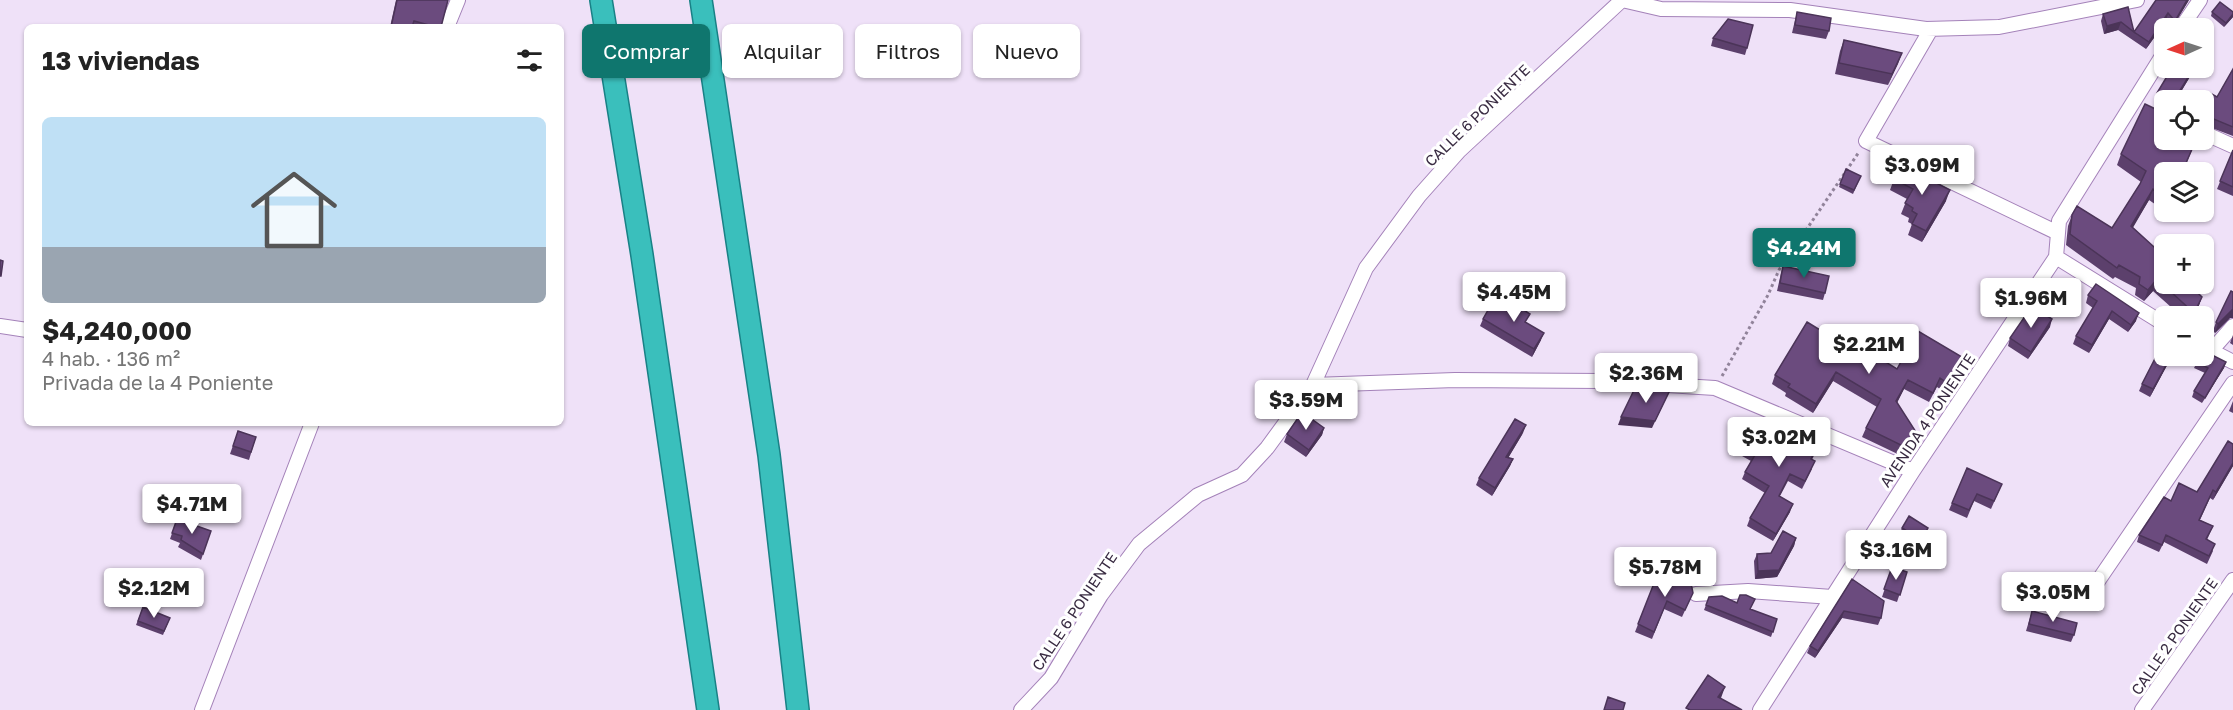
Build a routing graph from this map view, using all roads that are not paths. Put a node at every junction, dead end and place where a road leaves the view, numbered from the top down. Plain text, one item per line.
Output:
1 (458, 0) edge
2 (601, 0) edge
3 (701, 0) edge
4 (1622, 0) edge
5 (2138, 0) edge
6 (2200, 0) edge
7 (2188, 18) edge
8 (448, 24) edge
9 (1931, 29) junction
10 (2154, 72) edge
11 (2214, 137) edge
12 (2233, 146) edge
13 (2058, 233) junction
14 (2056, 257) junction
15 (2154, 318) edge
16 (0, 326) edge
17 (2233, 326) edge
18 (24, 330) edge
19 (2214, 343) edge
20 (2214, 352) edge
21 (2233, 362) edge
22 (2233, 383) edge
23 (1313, 385) junction
24 (311, 426) edge
25 (1913, 471) junction
26 (2233, 580) edge
27 (2029, 593) dead end
28 (1696, 594) dead end
29 (1832, 597) junction
30 (202, 710) edge
31 (708, 710) edge
32 (798, 710) edge
33 (1021, 710) edge
34 (1761, 710) edge
35 (2142, 710) edge

1 - 8 street
2 - 31 highway
3 - 32 highway
4 - 9 street
4 - 23 street, CALLE 6 PONIENTE
5 - 9 street
6 - 7 street
9 - 13 street
10 - 13 street, AVENIDA 4 PONIENTE
11 - 12 street
13 - 14 street, AVENIDA 4 PONIENTE
14 - 15 street
14 - 25 street, AVENIDA 4 PONIENTE
16 - 18 street
17 - 19 street
20 - 21 street
22 - 27 street
23 - 25 street
23 - 33 street, CALLE 6 PONIENTE
24 - 30 street
25 - 29 street, AVENIDA 4 PONIENTE
26 - 35 street, CALLE 2 PONIENTE
28 - 29 street
29 - 34 street, AVENIDA 4 PONIENTE

